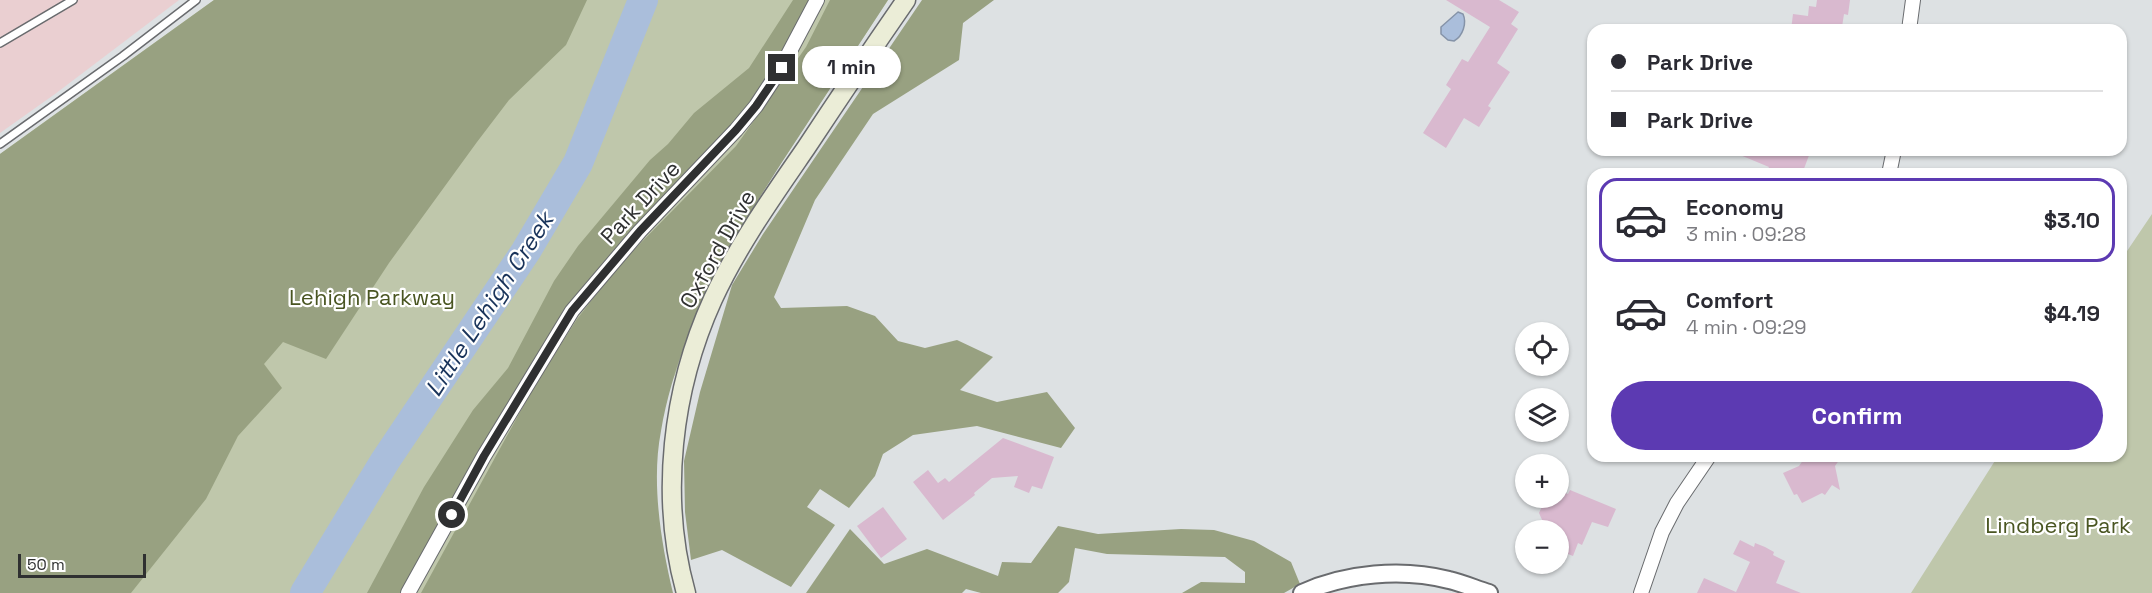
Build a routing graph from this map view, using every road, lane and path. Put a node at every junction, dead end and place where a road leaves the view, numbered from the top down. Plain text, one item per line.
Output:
1 (73, 0) edge
2 (196, 0) edge
3 (817, 0) edge
4 (906, 0) edge
5 (1913, 0) edge
6 (1910, 24) edge
7 (0, 43) edge
8 (0, 144) edge
9 (1705, 462) edge
10 (408, 593) edge
11 (686, 593) edge
12 (1302, 593) edge
13 (1489, 593) edge
14 (1641, 593) edge

1 - 7 lane
2 - 8 lane
3 - 10 street, Park Drive
4 - 11 main road, Oxford Drive
5 - 6 street
9 - 14 street
12 - 13 street

